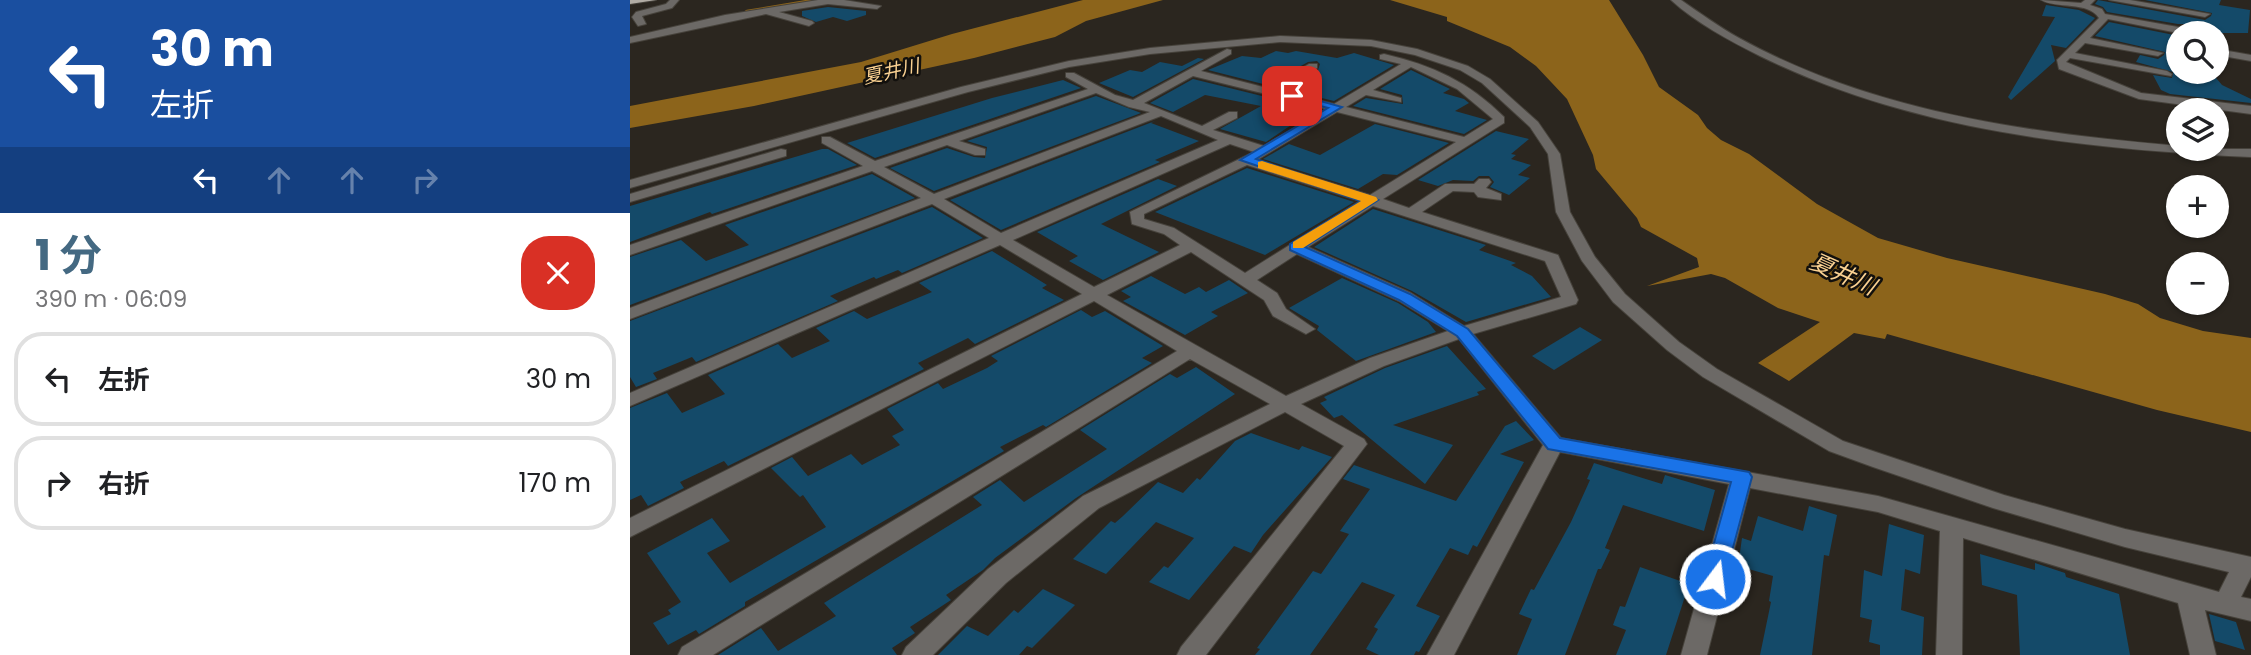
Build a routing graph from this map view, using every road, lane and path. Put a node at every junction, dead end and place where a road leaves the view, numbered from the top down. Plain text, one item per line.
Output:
1 (652, 0) edge
2 (675, 0) edge
3 (784, 0) edge
4 (828, 0) edge
5 (1675, 0) edge
6 (2113, 0) edge
7 (630, 1) edge
8 (2046, 3) edge
9 (2087, 3) edge
10 (877, 6) dead end
11 (764, 10) junction
12 (2204, 14) dead end
13 (733, 16) junction
14 (2101, 21) junction
15 (809, 23) dead end
16 (641, 24) dead end
17 (2166, 29) edge
18 (731, 31) dead end
19 (2138, 34) dead end
20 (630, 38) edge
21 (2083, 40) junction
22 (1227, 52) junction
23 (2158, 53) dead end
24 (2068, 55) junction
25 (2229, 55) edge
26 (2251, 58) edge
27 (1410, 63) junction
28 (2229, 63) edge
29 (1313, 66) dead end
30 (2234, 70) dead end
31 (1192, 72) junction
32 (2166, 74) edge
33 (1070, 75) junction
34 (1095, 90) junction
35 (1269, 91) junction
36 (1363, 91) junction
37 (1396, 100) dead end
38 (1133, 105) junction
39 (1337, 107) junction
40 (2251, 110) edge
41 (1161, 112) junction
42 (1233, 115) dead end
43 (1202, 131) junction
44 (826, 140) junction
45 (1229, 140) junction
46 (947, 141) junction
47 (1465, 141) junction
48 (1070, 146) junction
49 (1265, 151) junction
50 (980, 152) dead end
51 (2251, 153) edge
52 (1089, 155) dead end
53 (1245, 160) junction
54 (872, 167) junction
55 (630, 184) edge
56 (1496, 197) dead end
57 (630, 198) edge
58 (933, 199) junction
59 (1371, 200) junction
60 (1411, 213) junction
61 (999, 239) junction
62 (1192, 245) junction
63 (1295, 247) junction
64 (630, 250) edge
65 (1245, 280) junction
66 (1091, 294) junction
67 (630, 314) edge
68 (1307, 330) dead end
69 (1462, 332) junction
70 (1190, 351) junction
71 (630, 400) edge
72 (1285, 404) junction
73 (1554, 444) junction
74 (1742, 477) junction
75 (1952, 526) junction
76 (630, 528) edge
77 (2248, 566) edge
78 (2189, 596) junction
79 (2227, 604) junction
80 (2251, 610) edge
81 (691, 655) edge
82 (915, 655) edge
83 (1190, 655) edge
84 (1440, 655) edge
85 (1694, 655) edge
86 (1949, 655) edge
87 (2203, 655) edge

1 - 7 main road
2 - 16 street
3 - 20 street
4 - 10 street
4 - 11 street
5 - 51 street
6 - 12 street
8 - 9 street
9 - 14 street
11 - 13 street
11 - 15 street
13 - 18 street
13 - 20 street
14 - 17 street
14 - 19 street
14 - 21 street
21 - 23 street
21 - 24 street
22 - 27 street
22 - 31 street
22 - 33 street
24 - 32 street
24 - 40 street
25 - 26 street
27 - 36 street
27 - 47 street
28 - 30 street
29 - 35 street
31 - 35 street
31 - 38 street
33 - 34 street
33 - 44 street
34 - 38 street
34 - 46 street
35 - 39 street
36 - 37 street
36 - 39 street
38 - 41 street
39 - 47 street
39 - 49 street
41 - 43 street
41 - 48 street
42 - 43 street
43 - 45 street
44 - 54 street
44 - 57 street
45 - 49 street
45 - 61 street
46 - 50 street
46 - 54 street
47 - 59 street
48 - 52 street
48 - 58 street
49 - 53 street
53 - 59 street
53 - 62 street
54 - 58 street
54 - 64 street
55 - 77 street
56 - 60 street
58 - 61 street
58 - 67 street
59 - 60 street
59 - 63 street
60 - 69 street
61 - 66 street
61 - 71 street
62 - 65 street
62 - 66 street
63 - 65 street
63 - 69 street
65 - 68 street
66 - 70 street
66 - 76 street
69 - 72 street
69 - 73 street
70 - 72 street
70 - 81 street
72 - 82 street
72 - 83 street
73 - 74 street
73 - 84 street
74 - 75 street
74 - 85 street
75 - 78 street
75 - 86 street
77 - 79 street
78 - 79 street
78 - 87 street
79 - 80 street

